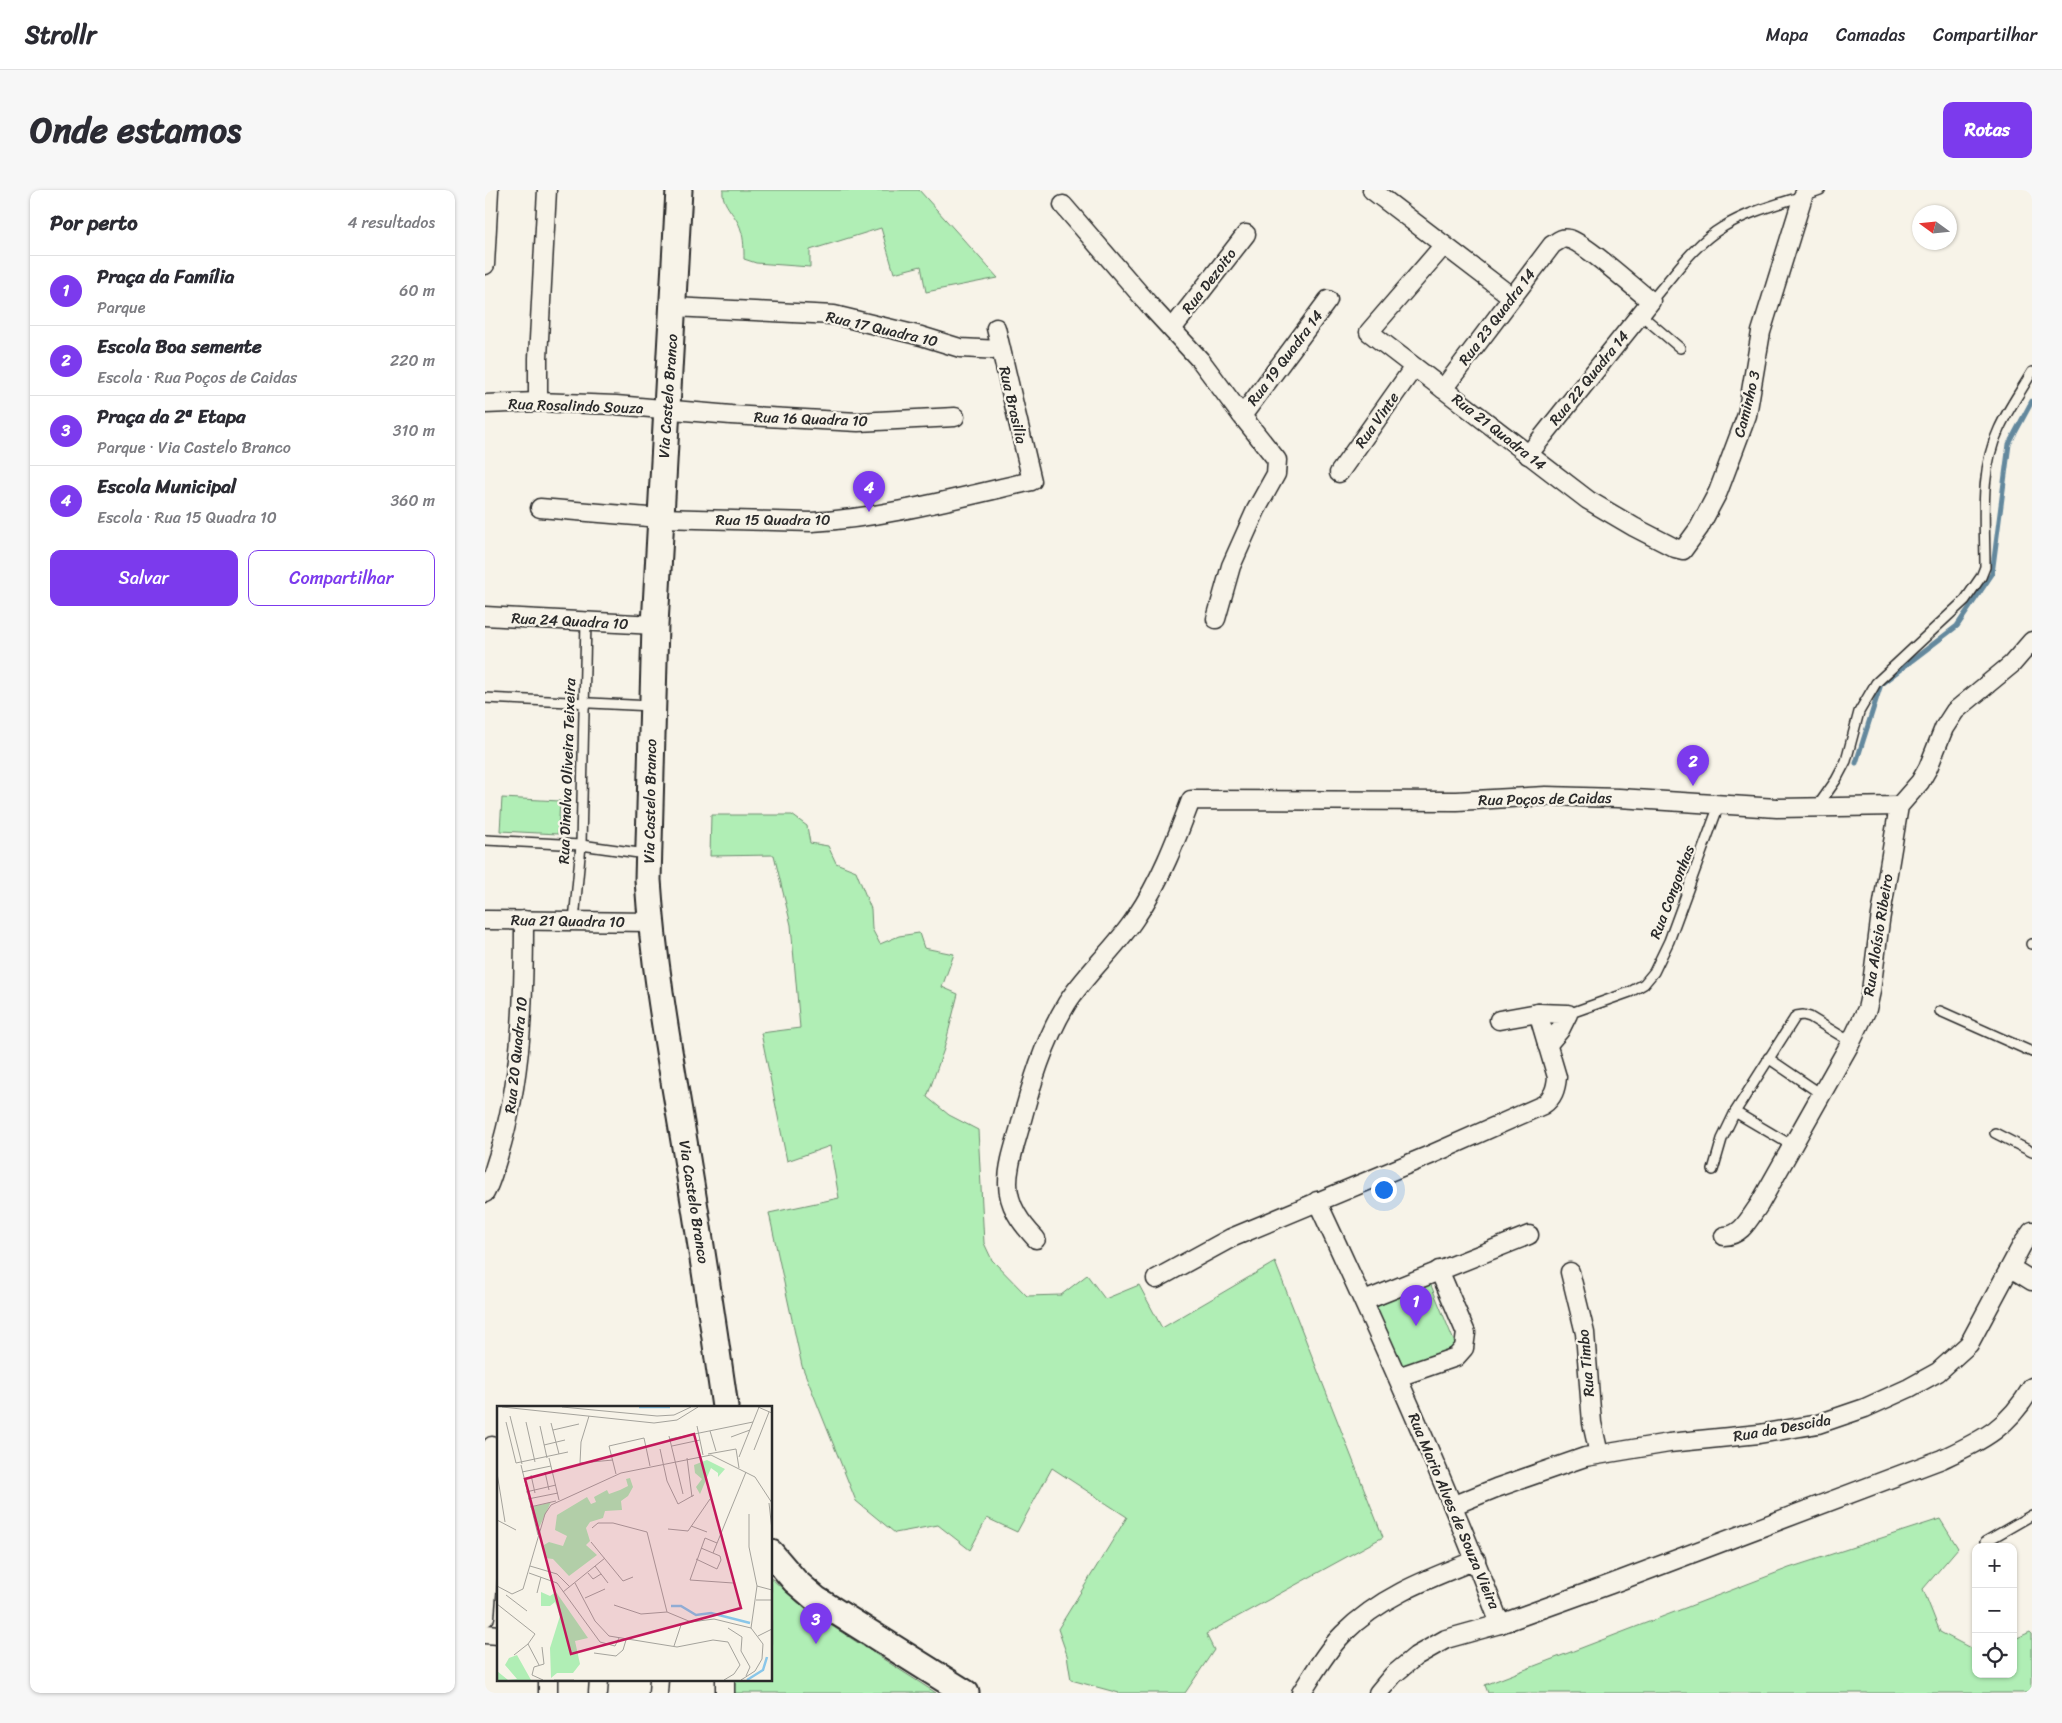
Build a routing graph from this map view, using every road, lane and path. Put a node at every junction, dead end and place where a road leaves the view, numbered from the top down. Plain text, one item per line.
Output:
1 (489, 190) edge
2 (547, 190) edge
3 (679, 190) edge
4 (1372, 190) edge
5 (1820, 190) edge
6 (1803, 196) junction
7 (1063, 205) dead end
8 (1246, 234) dead end
9 (1444, 245) junction
10 (485, 266) edge
11 (1512, 297) junction
12 (1328, 300) dead end
13 (673, 306) junction
14 (1646, 308) junction
15 (995, 328) dead end
16 (1172, 329) junction
17 (1679, 348) dead end
18 (1001, 350) junction
19 (1414, 367) junction
20 (2032, 372) edge
21 (1443, 389) junction
22 (538, 402) junction
23 (485, 404) edge
24 (667, 408) junction
25 (1242, 416) junction
26 (955, 417) dead end
27 (1528, 455) junction
28 (1339, 473) dead end
29 (1032, 481) joint
30 (540, 508) dead end
31 (660, 518) junction
32 (1634, 527) joint
33 (485, 616) edge
34 (1215, 619) dead end
35 (586, 622) junction
36 (655, 625) junction
37 (2032, 641) edge
38 (485, 698) edge
39 (583, 703) junction
40 (653, 706) junction
41 (1719, 805) junction
42 (1899, 806) junction
43 (1817, 808) junction
44 (485, 840) edge
45 (581, 845) junction
46 (649, 854) junction
47 (485, 920) edge
48 (524, 920) junction
49 (574, 921) junction
50 (651, 922) junction
51 (1940, 1011) dead end
52 (1539, 1013) junction
53 (1568, 1014) junction
54 (1499, 1020) dead end
55 (1851, 1042) junction
56 (1547, 1045) junction
57 (2032, 1052) edge
58 (1768, 1058) junction
59 (1821, 1094) junction
60 (1735, 1112) junction
61 (1995, 1133) dead end
62 (1791, 1145) junction
63 (2032, 1152) edge
64 (1713, 1170) dead end
65 (487, 1190) edge
66 (1317, 1201) junction
67 (2032, 1231) edge
68 (1529, 1235) dead end
69 (1724, 1236) dead end
70 (1036, 1239) dead end
71 (2011, 1268) junction
72 (1439, 1270) junction
73 (1571, 1272) dead end
74 (1155, 1279) dead end
75 (2032, 1281) edge
76 (1364, 1301) junction
77 (1398, 1377) junction
78 (2029, 1397) edge
79 (725, 1406) edge
80 (492, 1446) edge
81 (1599, 1454) junction
82 (1454, 1505) junction
83 (491, 1513) edge
84 (2032, 1515) edge
85 (1985, 1542) dead end
86 (773, 1555) edge
87 (1476, 1560) junction
88 (485, 1617) edge
89 (1500, 1624) junction
90 (548, 1680) edge
91 (599, 1680) edge
92 (659, 1680) edge
93 (725, 1680) edge
94 (548, 1693) edge
95 (598, 1693) edge
96 (658, 1693) edge
97 (725, 1693) edge
98 (966, 1693) edge
99 (1301, 1693) edge
100 (1378, 1693) edge

1 - 10 street
2 - 22 street
3 - 13 main road, Via Castelo Branco
4 - 9 street
5 - 6 lane
6 - 14 lane
6 - 32 street, Caminho 3
7 - 16 street
8 - 16 street, Rua Dezoito
9 - 11 street
9 - 19 street, Rua 21 Quadra 14
11 - 14 street, Rua 23 Quadra 14
11 - 21 street, Rua 23 Quadra 14
12 - 25 street, Rua 19 Quadra 14
13 - 18 street, Rua 17 Quadra 10
13 - 24 main road, Via Castelo Branco
14 - 17 lane
14 - 27 street, Rua 22 Quadra 14
15 - 18 street, Rua Brasilia
16 - 25 street
18 - 29 street, Rua Brasilia
19 - 21 street, Rua 21 Quadra 14
19 - 28 street, Rua Vinte
20 - 43 lane
21 - 27 street, Rua 21 Quadra 14
22 - 23 street, Rua Rosalindo Souza
22 - 24 street, Rua Rosalindo Souza
24 - 26 street, Rua 16 Quadra 10
24 - 31 main road, Via Castelo Branco
25 - 34 street
27 - 32 street, Rua 21 Quadra 14
29 - 31 street, Rua 15 Quadra 10
30 - 31 street, Rua 15 Quadra 10
31 - 36 main road, Via Castelo Branco
33 - 35 street, Rua 24 Quadra 10
35 - 36 street, Rua 24 Quadra 10
35 - 39 lane, Rua Dinalva Oliveira Teixeira
36 - 40 main road, Via Castelo Branco
37 - 42 street
38 - 39 lane
39 - 40 lane
39 - 45 lane, Rua Dinalva Oliveira Teixeira
40 - 46 main road, Via Castelo Branco
41 - 43 street, Rua Poços de Caidas
41 - 53 lane, Rua Congonhas
41 - 70 street, Rua Poços de Caidas
42 - 43 street, Rua Poços de Caidas
42 - 55 street, Rua Aloísio Ribeiro
44 - 45 lane
45 - 46 lane
45 - 49 lane, Rua Dinalva Oliveira Teixeira
46 - 50 main road, Via Castelo Branco
47 - 48 street, Rua 21 Quadra 10
48 - 49 street, Rua 21 Quadra 10
48 - 65 street, Rua 20 Quadra 10
49 - 50 street, Rua 21 Quadra 10
50 - 79 main road, Via Castelo Branco
51 - 57 lane
52 - 53 street
52 - 54 street
52 - 56 street
53 - 56 street
55 - 58 lane
55 - 59 street, Rua Aloísio Ribeiro
56 - 66 street
58 - 59 lane
58 - 60 lane
59 - 62 street, Rua Aloísio Ribeiro
60 - 62 lane
60 - 64 lane
61 - 63 lane
62 - 69 street, Rua Aloísio Ribeiro
66 - 74 street
66 - 76 street, Rua Mario Alves de Souza Vieira
67 - 71 street, Rua da Descida
68 - 72 street
71 - 75 street
71 - 81 street, Rua da Descida
72 - 76 street
72 - 77 street
73 - 81 street, Rua Timbo
76 - 77 street, Rua Mario Alves de Souza Vieira
77 - 82 street, Rua Mario Alves de Souza Vieira
78 - 89 street
80 - 83 street
81 - 82 street, Rua da Descida
82 - 87 street, Rua Mario Alves de Souza Vieira
83 - 88 street
84 - 85 lane
86 - 98 main road
87 - 89 street, Rua Mario Alves de Souza Vieira
87 - 99 street
89 - 100 street, Rua Mario Alves de Souza Vieira
90 - 94 street
91 - 95 street
92 - 96 street
93 - 97 street

